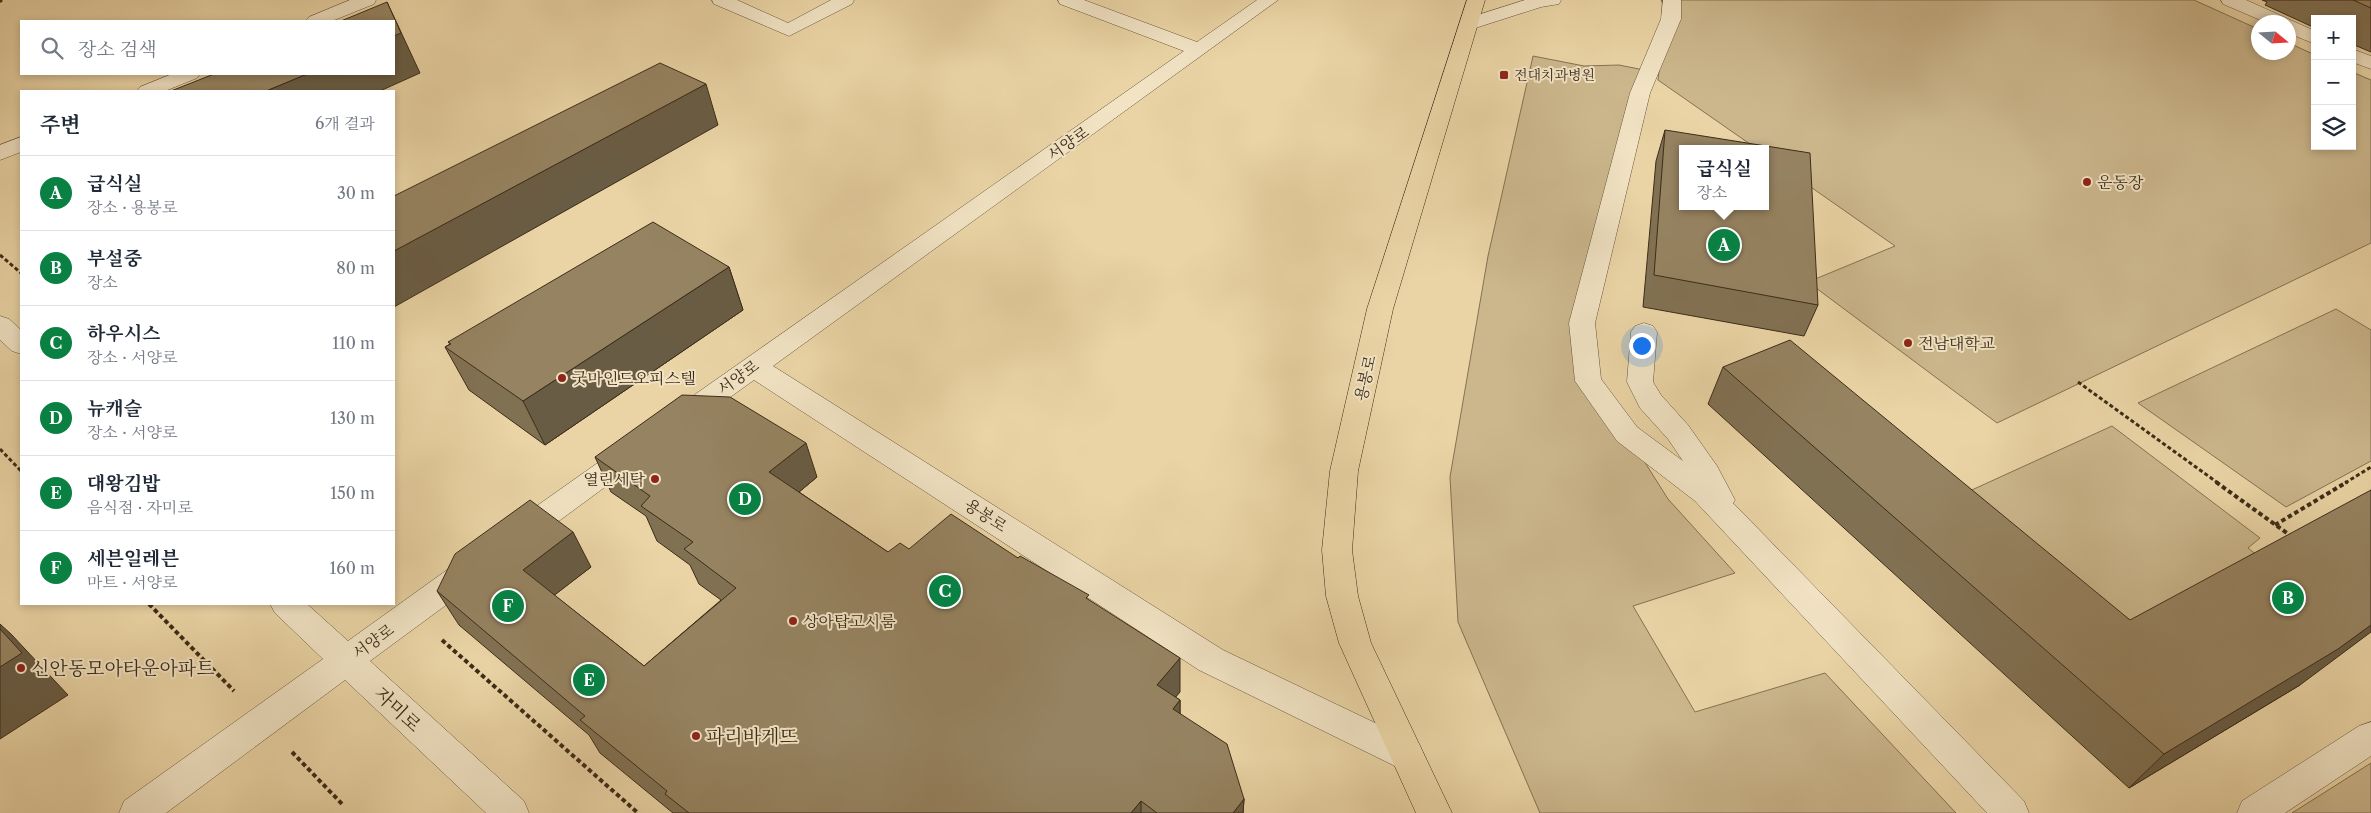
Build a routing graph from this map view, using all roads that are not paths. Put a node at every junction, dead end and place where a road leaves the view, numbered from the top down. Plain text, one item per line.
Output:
1 (367, 0) edge
2 (721, 0) edge
3 (845, 0) edge
4 (1067, 0) edge
5 (1269, 0) edge
6 (1552, 0) edge
7 (1672, 0) edge
8 (2230, 0) edge
9 (1472, 12) edge
10 (2264, 15) edge
11 (318, 20) edge
12 (2296, 30) edge
13 (2311, 36) edge
14 (1199, 50) junction
15 (2356, 56) edge
16 (2371, 63) edge
17 (188, 75) edge
18 (150, 90) edge
19 (20, 144) edge
20 (0, 153) edge
21 (0, 325) edge
22 (1644, 332) dead end
23 (20, 344) edge
24 (753, 366) junction
25 (1727, 515) junction
26 (287, 605) edge
27 (345, 660) junction
28 (2371, 737) edge
29 (1408, 755) junction
30 (137, 813) edge
31 (510, 813) edge
32 (1434, 813) edge
33 (2011, 813) edge
34 (2255, 813) edge

1 - 11 street
2 - 3 street
4 - 14 street
5 - 14 street, 서양로
6 - 9 street
7 - 25 street
8 - 10 street
9 - 29 main road, 용봉로
12 - 13 street
14 - 24 street, 서양로
15 - 16 street
17 - 18 street
19 - 20 street
21 - 23 street
22 - 25 street
24 - 27 street, 서양로
24 - 29 street, 용봉로
25 - 33 street
26 - 27 street, 자미로
27 - 30 street, 서양로
27 - 31 street, 자미로
28 - 34 street
29 - 32 main road, 용봉로

